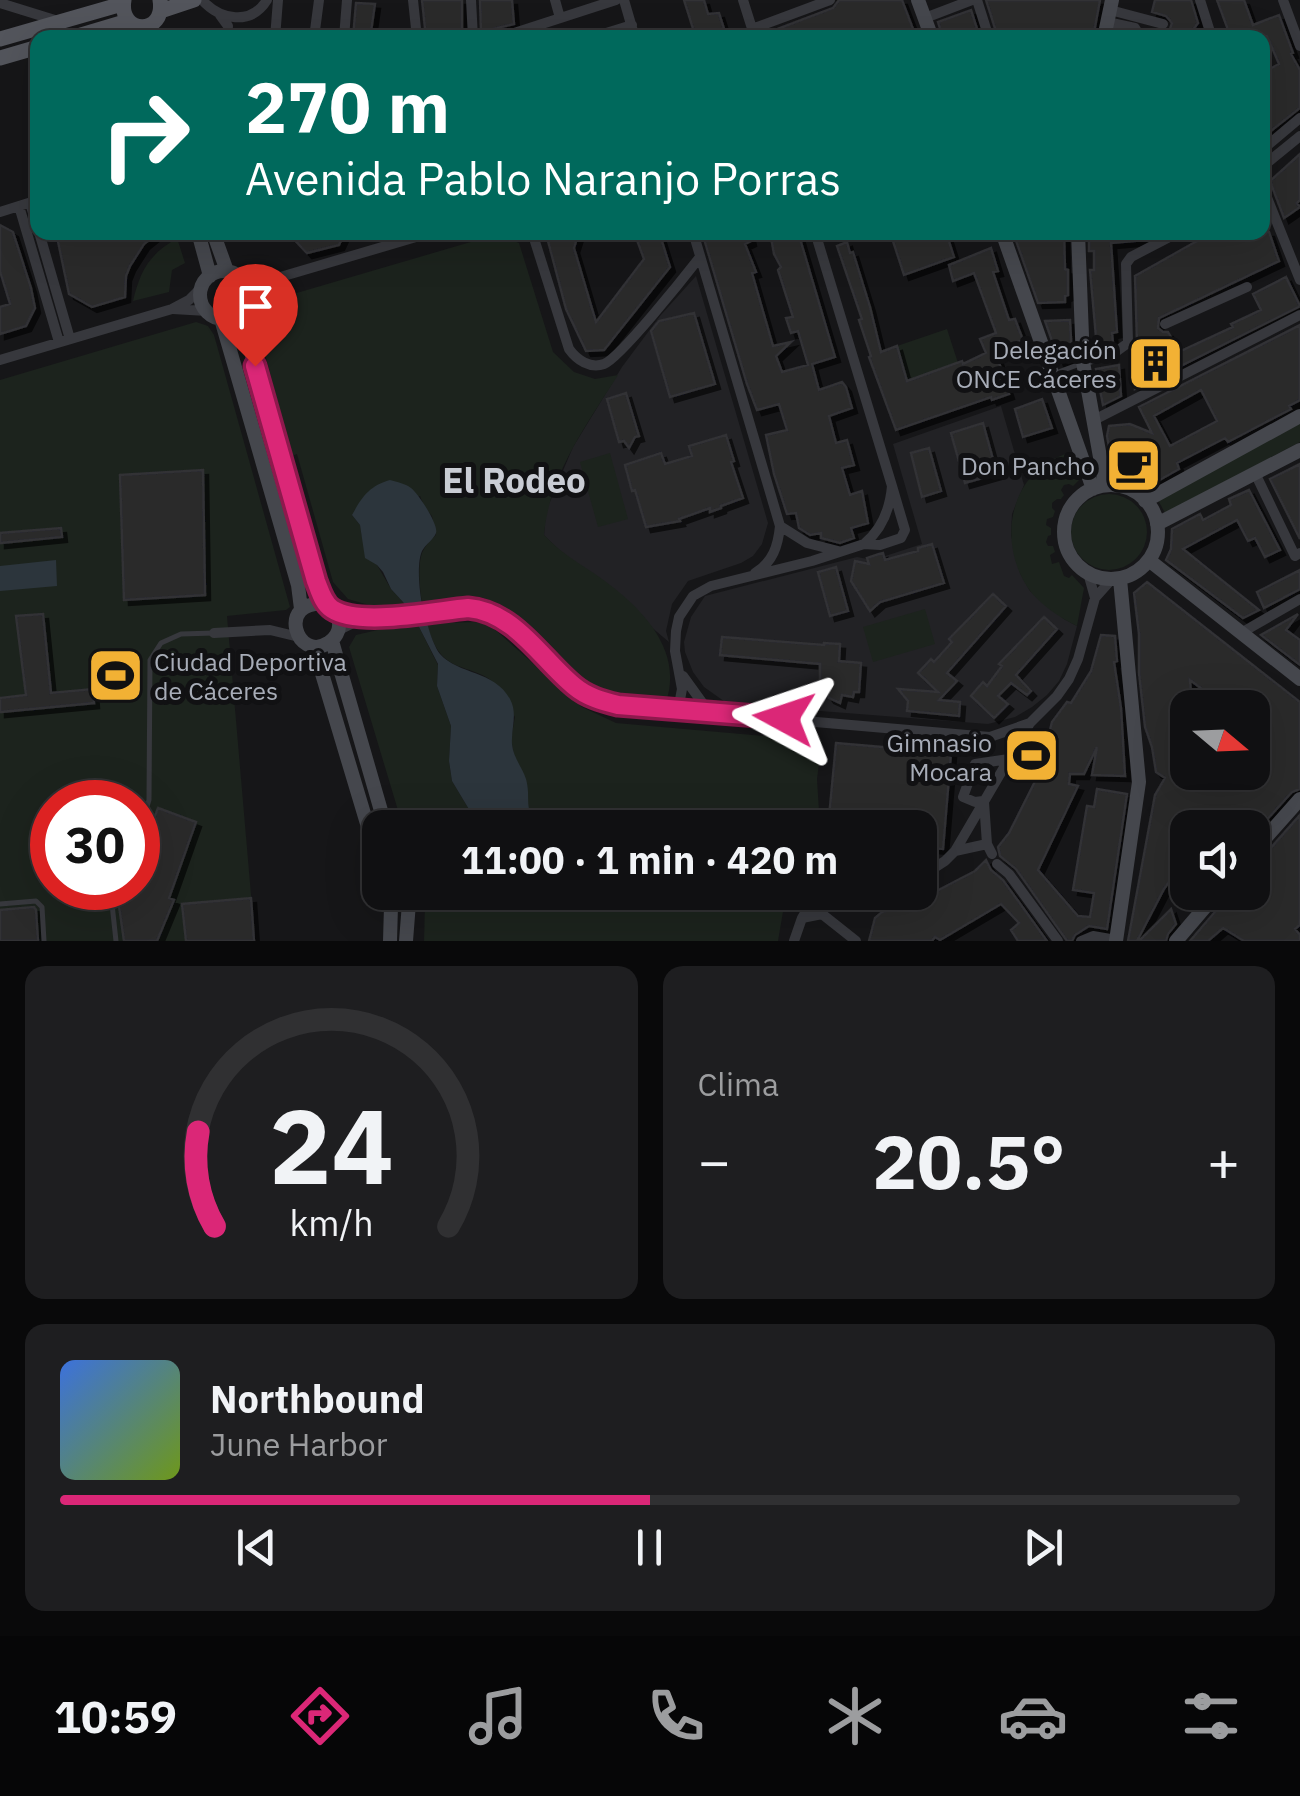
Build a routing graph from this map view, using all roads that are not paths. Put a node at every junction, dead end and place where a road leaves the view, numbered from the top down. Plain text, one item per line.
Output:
1 (194, 0) edge
2 (202, 0) edge
3 (266, 0) edge
4 (278, 0) edge
5 (317, 0) edge
6 (347, 0) edge
7 (413, 0) edge
8 (470, 0) edge
9 (554, 0) edge
10 (616, 0) edge
11 (624, 0) edge
12 (743, 0) edge
13 (830, 0) edge
14 (918, 0) edge
15 (975, 0) edge
16 (1200, 0) edge
17 (1283, 0) edge
18 (123, 2) edge
19 (0, 4) edge
20 (589, 4) edge
21 (1110, 11) edge
22 (219, 14) junction
23 (158, 17) edge
24 (560, 18) junction
25 (58, 22) junction
26 (1162, 24) dead end
27 (632, 25) junction
28 (135, 28) edge
29 (929, 29) edge
30 (228, 30) edge
31 (276, 30) edge
32 (315, 30) edge
33 (345, 30) edge
34 (416, 30) edge
35 (472, 30) edge
36 (523, 30) edge
37 (616, 30) edge
38 (634, 30) edge
39 (752, 30) edge
40 (760, 30) edge
41 (985, 30) edge
42 (1136, 30) edge
43 (1209, 30) edge
44 (0, 38) edge
45 (1300, 46) edge
46 (30, 49) edge
47 (0, 58) edge
48 (1300, 118) edge
49 (1300, 136) edge
50 (1270, 143) edge
51 (1270, 160) edge
52 (29, 203) edge
53 (1270, 204) edge
54 (0, 212) edge
55 (39, 240) edge
56 (40, 240) edge
57 (199, 240) edge
58 (217, 240) edge
59 (384, 240) edge
60 (388, 240) edge
61 (407, 240) edge
62 (535, 240) edge
63 (695, 240) edge
64 (817, 240) edge
65 (1005, 240) edge
66 (1078, 240) edge
67 (1164, 240) edge
68 (388, 246) junction
69 (700, 256) junction
70 (234, 275) junction
71 (278, 278) junction
72 (1300, 280) edge
73 (205, 282) junction
74 (1247, 287) dead end
75 (245, 305) junction
76 (172, 309) junction
77 (214, 315) junction
78 (1300, 316) edge
79 (1165, 324) dead end
80 (65, 341) junction
81 (0, 360) edge
82 (1083, 362) junction
83 (1052, 375) junction
84 (1300, 416) edge
85 (1092, 421) junction
86 (1300, 450) edge
87 (1255, 473) junction
88 (892, 486) junction
89 (1098, 487) junction
90 (1145, 501) junction
91 (1157, 524) junction
92 (780, 526) junction
93 (864, 544) junction
94 (841, 551) junction
95 (1300, 553) edge
96 (1150, 561) junction
97 (1088, 573) junction
98 (745, 577) junction
99 (1116, 579) junction
100 (1095, 598) junction
101 (1300, 599) edge
102 (331, 608) junction
103 (298, 614) junction
104 (361, 619) junction
105 (270, 630) junction
106 (1241, 632) junction
107 (214, 633) joint
108 (336, 635) junction
109 (299, 637) junction
110 (314, 647) junction
111 (680, 672) junction
112 (1300, 679) edge
113 (678, 710) junction
114 (709, 712) junction
115 (1030, 723) junction
116 (1010, 759) junction
117 (149, 780) edge
118 (1300, 799) edge
119 (984, 801) junction
120 (363, 810) edge
121 (381, 810) edge
122 (1270, 833) edge
123 (954, 851) junction
124 (992, 854) junction
125 (937, 867) edge
126 (0, 904) edge
127 (113, 910) edge
128 (391, 910) edge
129 (408, 910) edge
130 (807, 910) edge
131 (1203, 910) edge
132 (802, 918) junction
133 (1116, 940) edge
134 (44, 941) edge
135 (116, 941) edge
136 (390, 941) edge
137 (406, 941) edge
138 (794, 941) edge
139 (856, 941) edge
140 (1058, 941) edge
141 (1080, 941) edge
142 (1176, 941) edge

1 - 23 main road
2 - 22 street
3 - 22 street
4 - 31 street
5 - 32 street
6 - 33 street
7 - 34 street
8 - 35 street
9 - 24 street
10 - 20 street
11 - 27 street
12 - 39 street
13 - 40 street
14 - 29 main road
15 - 29 street
15 - 41 street
16 - 43 street
17 - 45 street
18 - 25 main road
18 - 28 main road
19 - 25 street
20 - 24 street
21 - 26 street
21 - 42 street
22 - 30 street
23 - 28 main road
24 - 36 street
25 - 44 main road
27 - 37 street
27 - 38 street
46 - 47 main road
48 - 50 street
49 - 51 street
52 - 54 street
53 - 72 street
55 - 80 street
56 - 80 street
57 - 73 main road
58 - 70 main road
59 - 68 street
60 - 68 street
61 - 68 street
62 - 69 street
63 - 69 street
64 - 88 street
65 - 83 main road
66 - 82 main road
67 - 82 street
68 - 71 street
69 - 92 street
70 - 71 street
70 - 73 main road
70 - 75 main road
71 - 75 street
73 - 76 street
73 - 77 main road
74 - 79 street
75 - 77 main road
75 - 102 main road
76 - 77 street
76 - 80 street
77 - 103 main road
78 - 85 street
80 - 81 street
82 - 83 lane
82 - 85 main road
83 - 89 main road
84 - 90 main road
85 - 89 main road
86 - 87 main road
87 - 91 main road
87 - 95 street
88 - 93 street
88 - 93 street
89 - 90 main road
89 - 97 main road
90 - 91 main road
91 - 96 main road
92 - 94 street
92 - 98 street
93 - 94 street
94 - 98 street
96 - 99 main road
96 - 106 main road
97 - 99 main road
97 - 100 street
98 - 111 street
99 - 100 street
99 - 133 main road
100 - 115 street
101 - 106 street
102 - 103 main road
102 - 104 street
102 - 108 main road
103 - 105 street
103 - 109 main road
104 - 108 street
104 - 113 street
105 - 107 street
105 - 109 street
106 - 112 main road
107 - 117 lane
108 - 110 main road
108 - 121 main road
109 - 110 main road
110 - 120 main road
111 - 113 street
111 - 114 street
113 - 114 street
114 - 115 street
115 - 116 street
116 - 119 street
116 - 119 street
118 - 122 main road
119 - 123 street
119 - 124 street
123 - 124 street
123 - 125 street
124 - 140 street
126 - 134 lane
127 - 135 lane
128 - 136 main road
129 - 137 main road
130 - 132 street
131 - 142 main road
132 - 138 street
132 - 139 street
133 - 141 street

